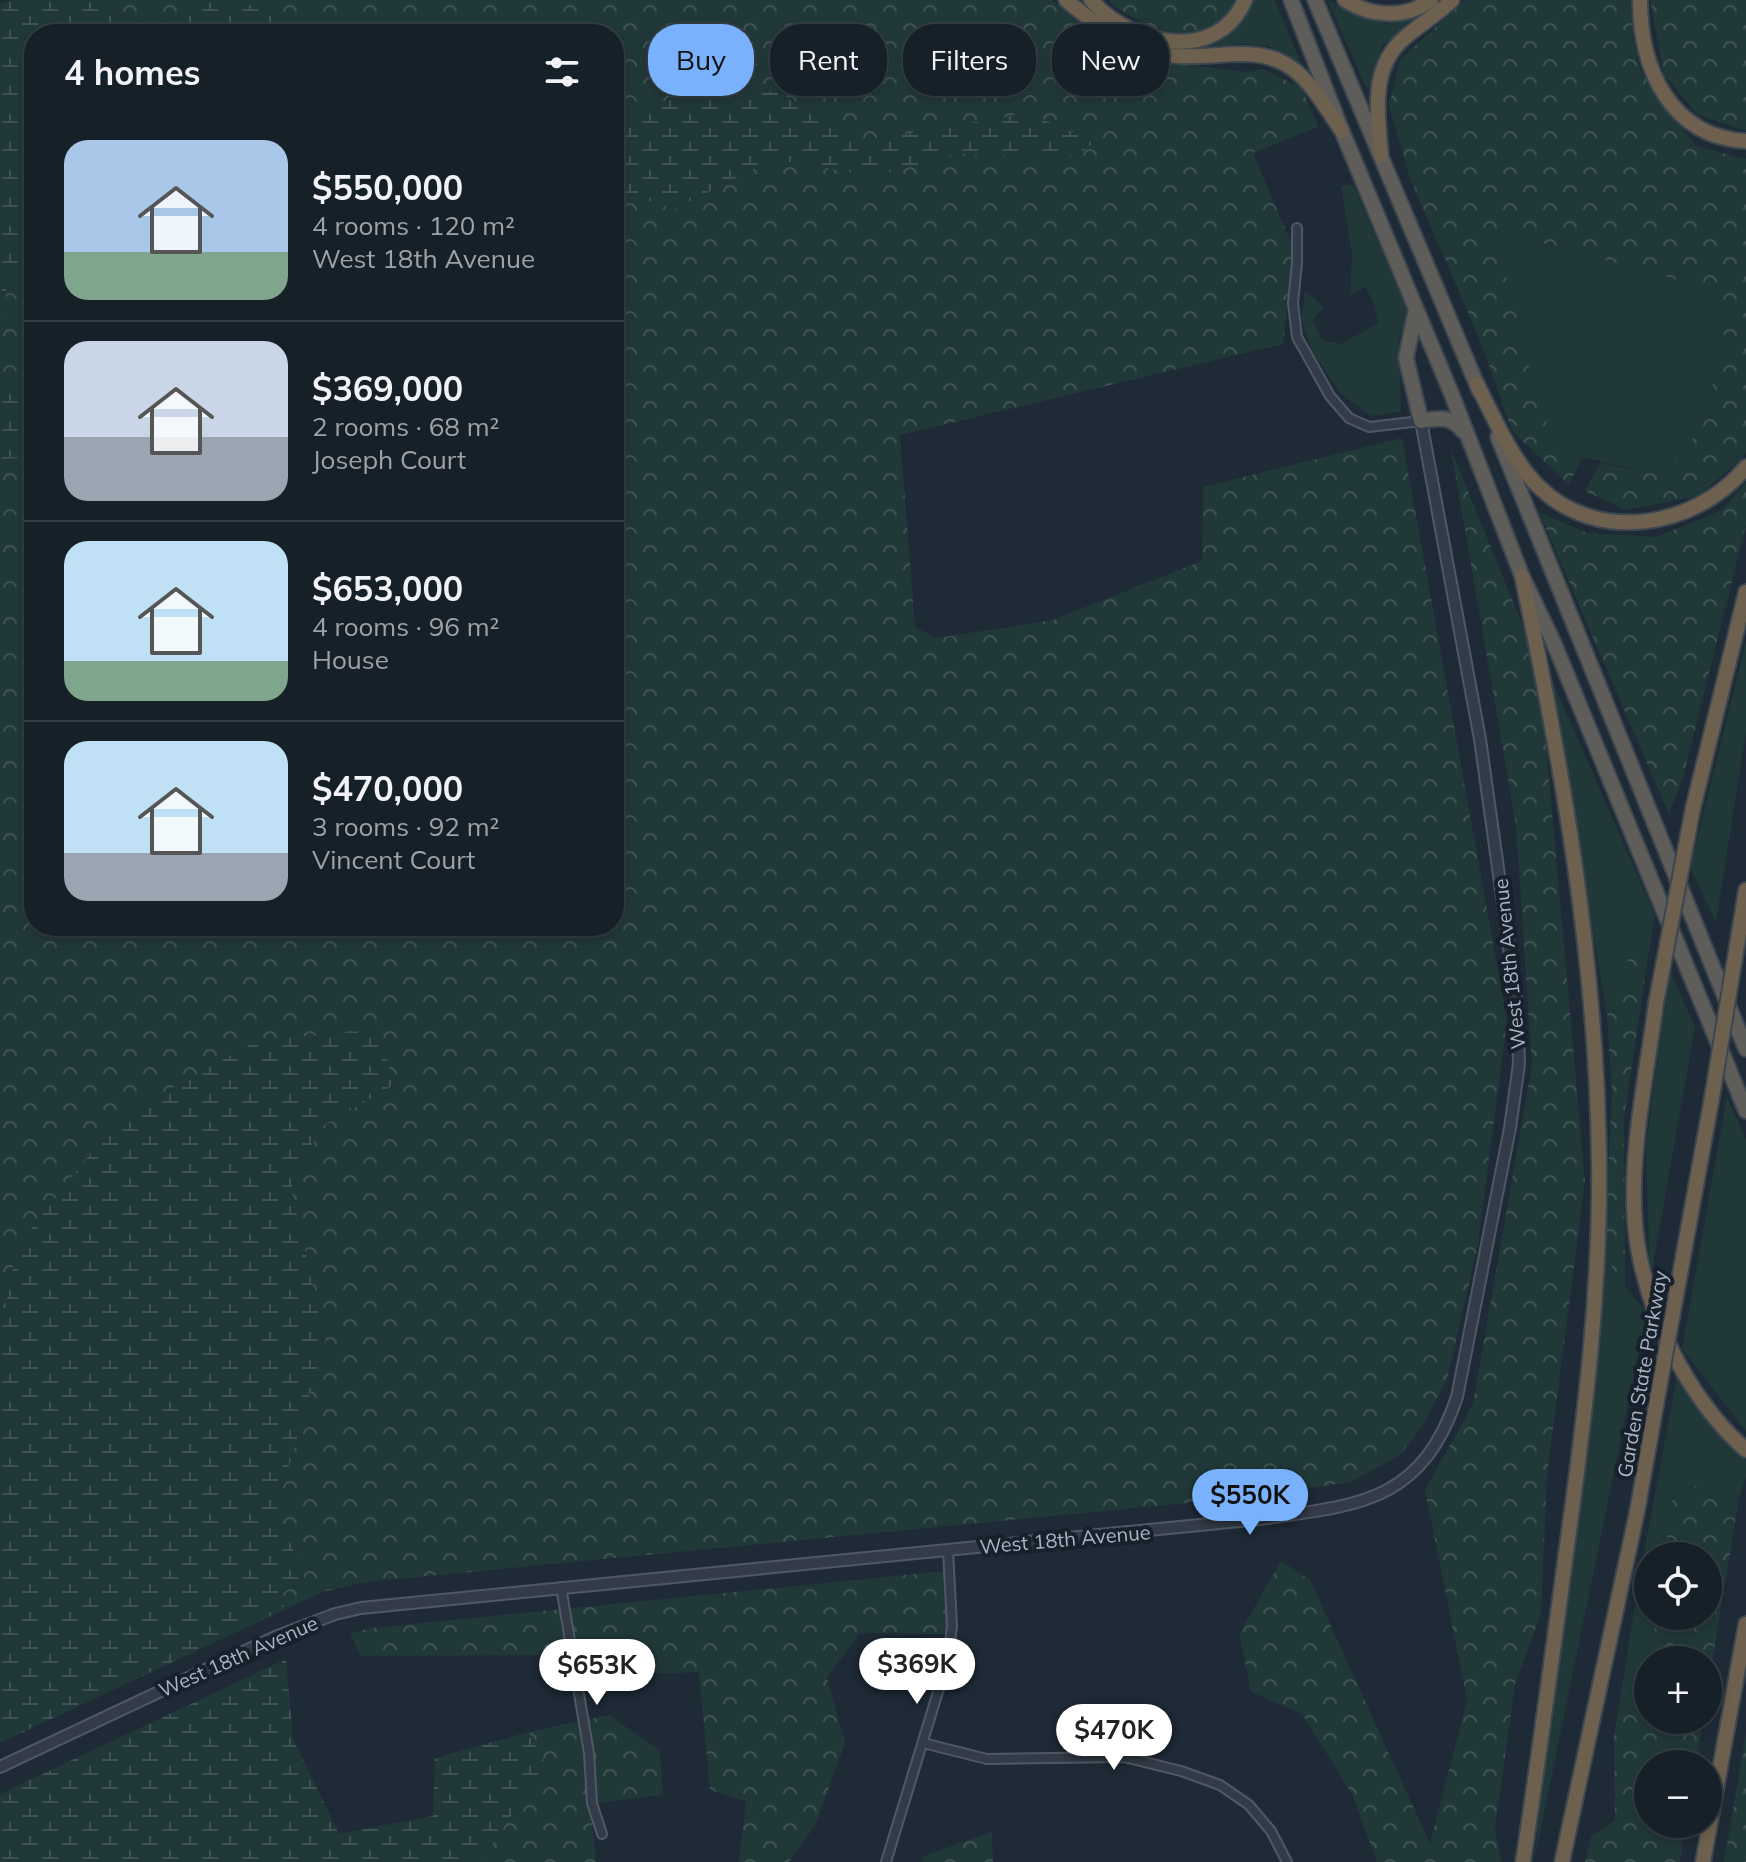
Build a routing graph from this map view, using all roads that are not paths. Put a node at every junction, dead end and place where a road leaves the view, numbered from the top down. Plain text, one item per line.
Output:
1 (1066, 0) edge
2 (1091, 0) edge
3 (1245, 0) edge
4 (1291, 0) edge
5 (1315, 0) edge
6 (1345, 0) edge
7 (1431, 0) edge
8 (1452, 0) edge
9 (1640, 0) edge
10 (1342, 131) junction
11 (1746, 141) edge
12 (1381, 155) junction
13 (1297, 228) dead end
14 (1416, 309) junction
15 (1477, 384) junction
16 (1421, 421) junction
17 (1465, 434) junction
18 (1746, 467) edge
19 (1522, 576) junction
20 (1746, 592) edge
21 (1746, 890) edge
22 (1746, 1049) edge
23 (1746, 1111) edge
24 (1746, 1450) edge
25 (948, 1550) junction
26 (561, 1587) junction
27 (1746, 1624) edge
28 (923, 1743) junction
29 (0, 1767) edge
30 (602, 1834) dead end
31 (886, 1862) edge
32 (1287, 1862) edge
33 (1523, 1862) edge
34 (1562, 1862) edge
35 (1703, 1862) edge

1 - 10 highway
2 - 3 highway
4 - 10 highway
5 - 12 highway
6 - 7 highway
8 - 12 highway
9 - 11 highway
10 - 14 highway
12 - 15 highway
13 - 16 street
14 - 16 highway
14 - 17 highway
15 - 18 highway
15 - 22 highway
16 - 17 highway
16 - 25 street, West 18th Avenue
17 - 19 highway
19 - 23 highway
19 - 33 highway
20 - 24 highway, bridge
21 - 34 highway, Garden State Parkway, bridge
25 - 26 street, West 18th Avenue
25 - 28 street
26 - 29 street, West 18th Avenue
26 - 30 street
27 - 35 highway
28 - 31 street
28 - 32 street

